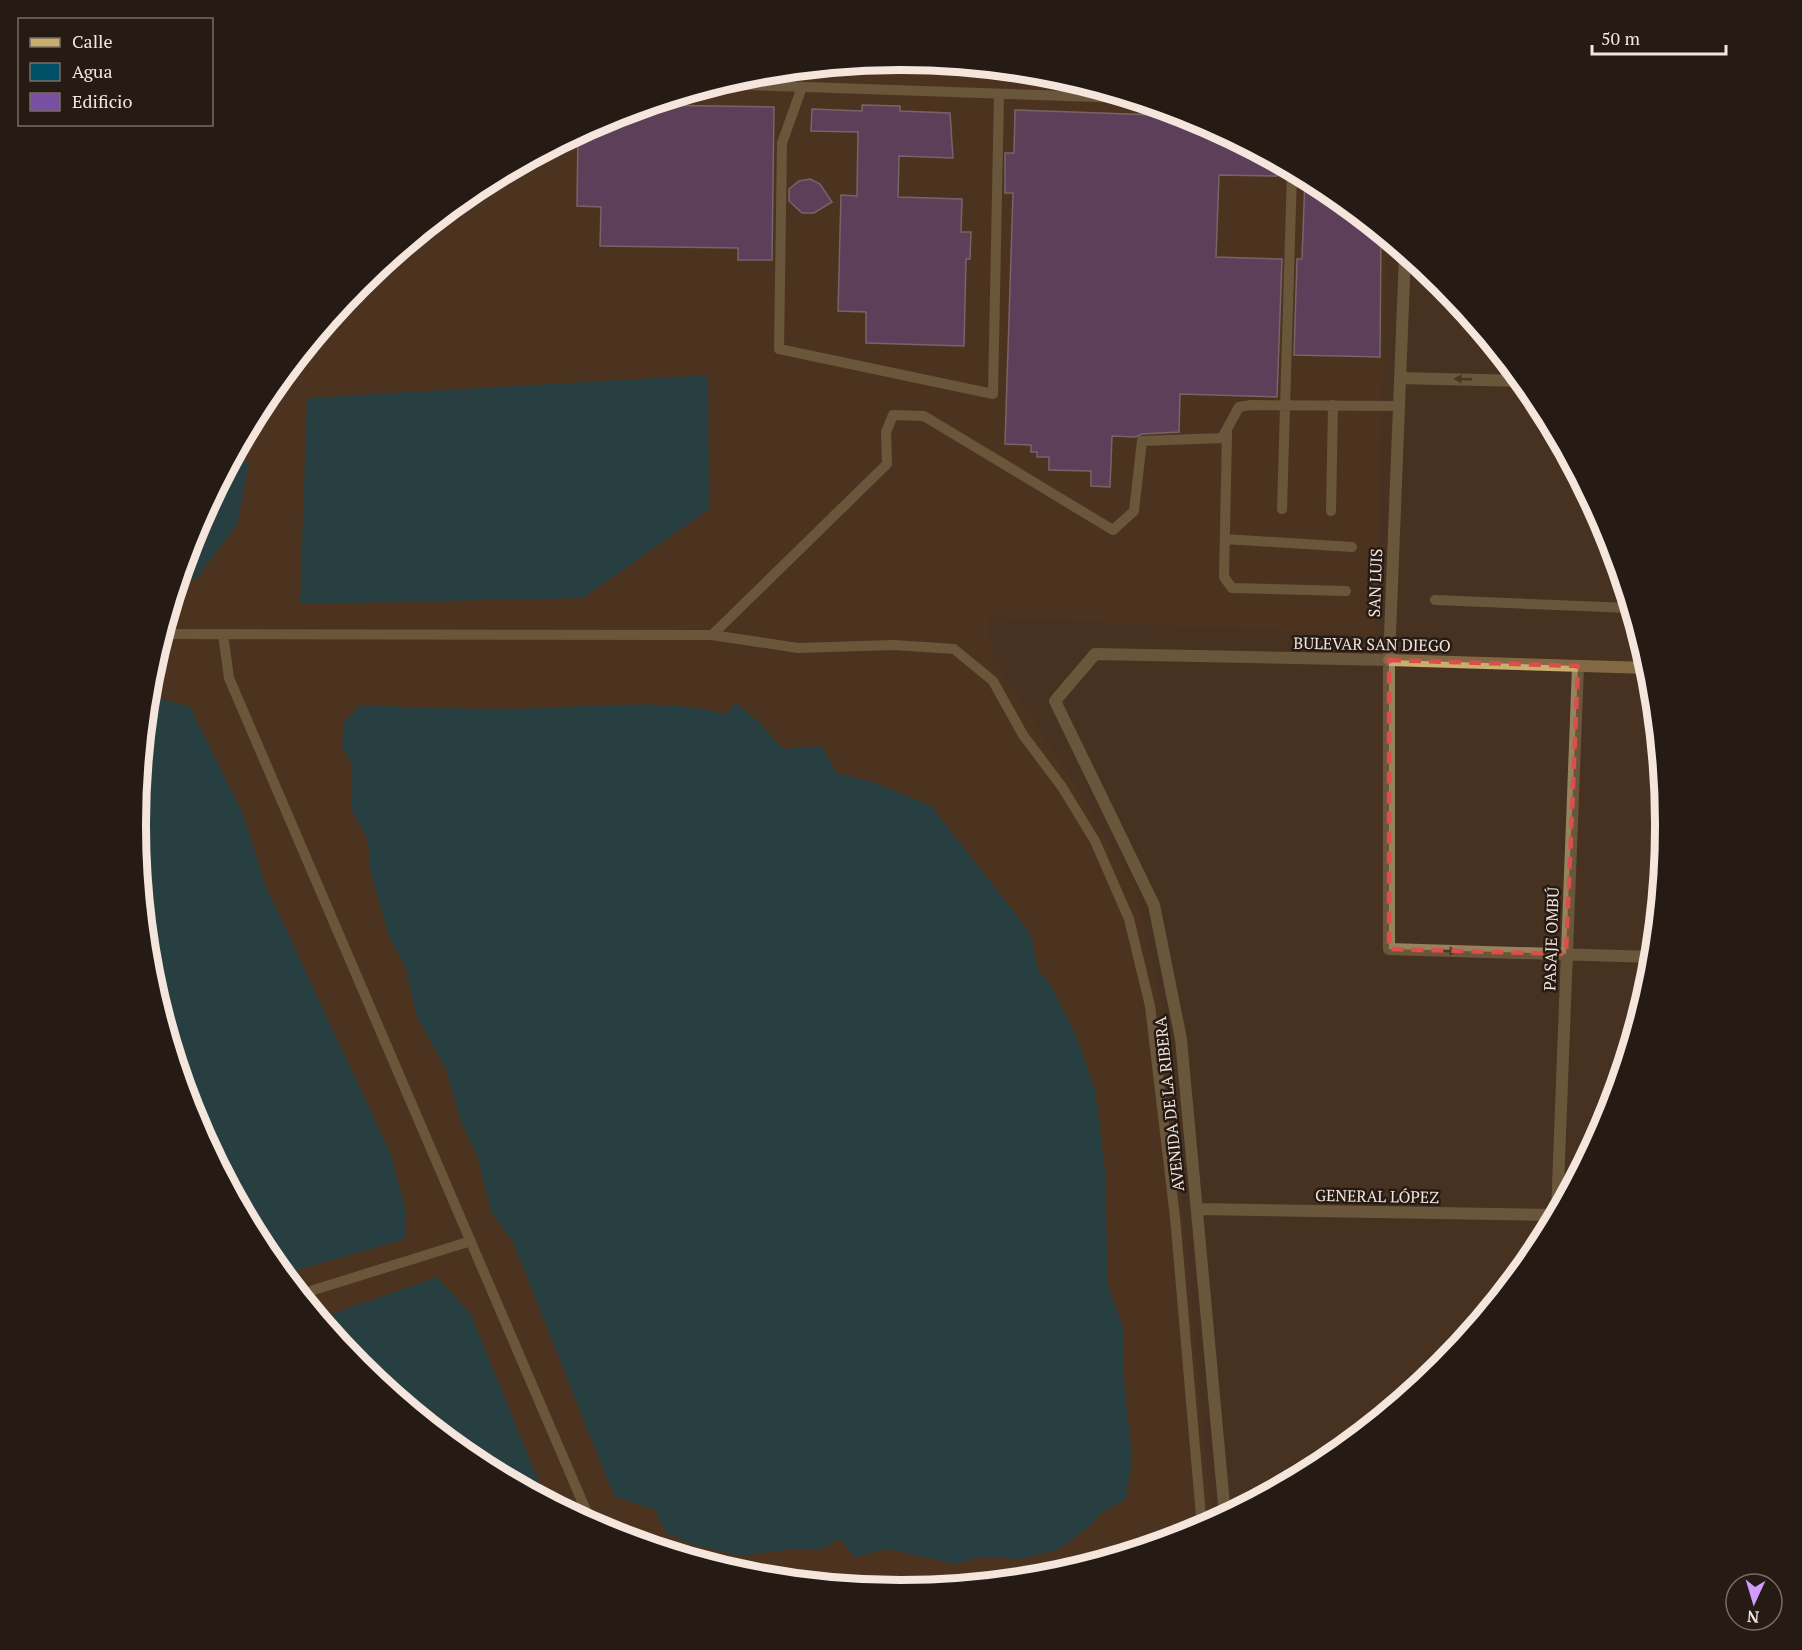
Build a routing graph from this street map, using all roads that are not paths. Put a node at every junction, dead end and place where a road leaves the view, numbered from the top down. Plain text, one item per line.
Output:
1 (753, 85) edge
2 (802, 87) junction
3 (999, 94) junction
4 (1100, 97) edge
5 (1292, 180) edge
6 (1405, 264) edge
7 (1400, 378) junction
8 (1510, 381) edge
9 (1285, 404) junction
10 (1333, 405) junction
11 (1399, 406) junction
12 (1227, 433) junction
13 (1282, 508) dead end
14 (1331, 511) dead end
15 (1225, 539) junction
16 (1352, 547) dead end
17 (1346, 591) dead end
18 (1435, 600) dead end
19 (1623, 608) edge
20 (171, 634) edge
21 (223, 634) junction
22 (712, 635) junction
23 (1095, 654) joint
24 (1389, 660) junction
25 (1578, 666) junction
26 (1639, 668) edge
27 (1566, 954) junction
28 (1644, 957) edge
29 (1557, 1197) edge
30 (1197, 1209) junction
31 (1547, 1214) edge
32 (471, 1241) junction
33 (308, 1292) edge
34 (1224, 1507) edge
35 (586, 1510) edge
36 (1201, 1517) edge

1 - 2 lane
2 - 3 lane
2 - 3 lane
3 - 4 lane
5 - 9 lane
6 - 7 street, SAN LUIS
8 -> 7 street
7 - 11 street, SAN LUIS
9 - 10 lane
9 - 12 lane
9 - 13 lane
10 - 11 lane
10 - 14 lane
11 - 24 street, SAN LUIS
12 - 15 lane
12 - 22 lane
15 - 16 lane
15 - 17 lane
18 - 19 lane
20 - 21 lane
21 - 22 lane
21 - 32 lane
22 - 36 lane
23 - 24 street, BULEVAR SAN DIEGO
23 - 30 street, AVENIDA DE LA RIBERA
24 - 25 street, BULEVAR SAN DIEGO
24 -> 27 street, SAN LUIS
25 - 26 street, BULEVAR SAN DIEGO
25 - 27 street, PASAJE OMBÚ
27 - 28 street
27 - 29 street, PASAJE OMBÚ
30 - 31 street, GENERAL LÓPEZ
30 - 34 street, AVENIDA DE LA RIBERA
32 - 33 lane
32 - 35 lane

